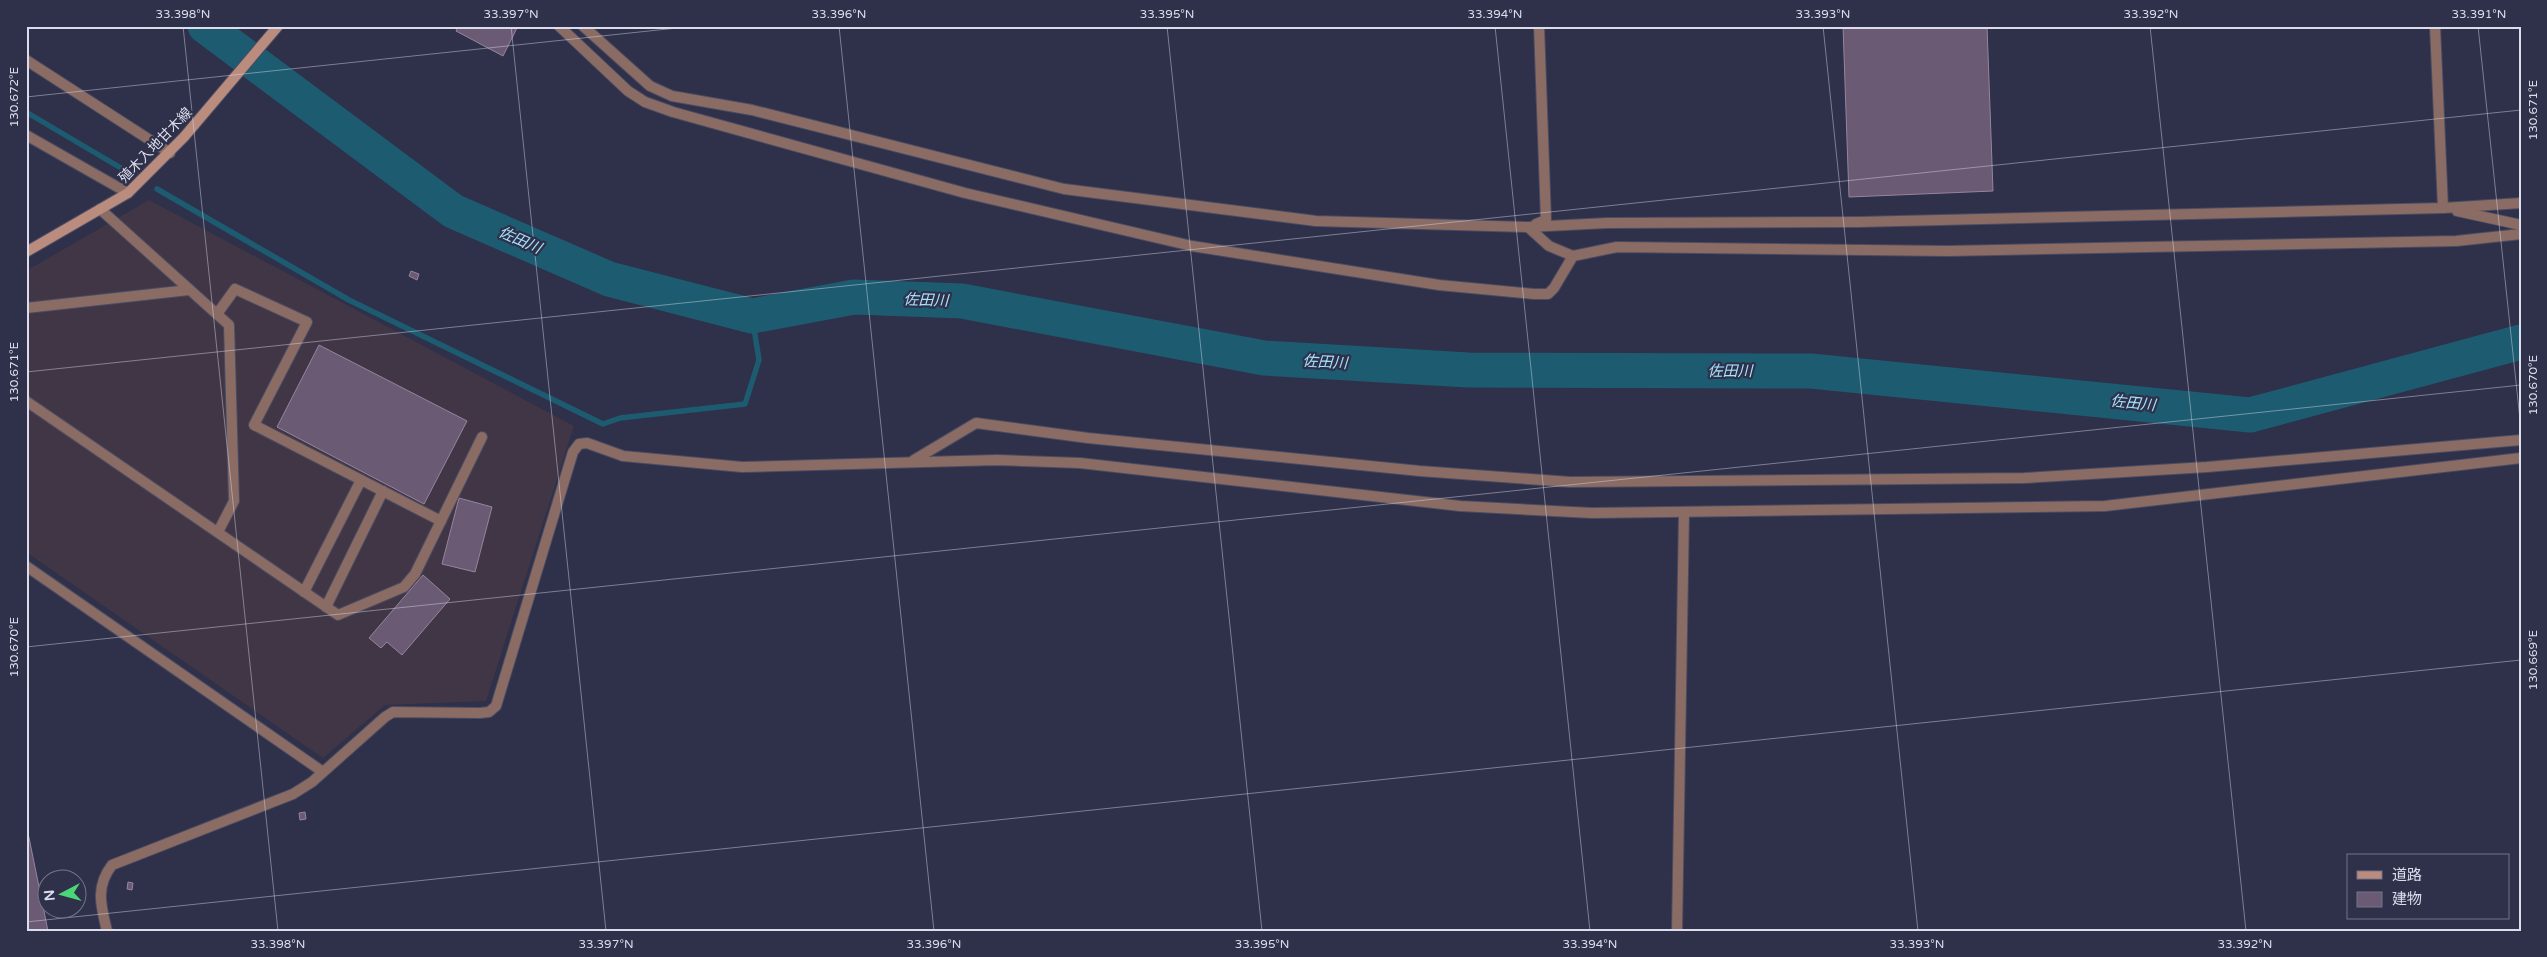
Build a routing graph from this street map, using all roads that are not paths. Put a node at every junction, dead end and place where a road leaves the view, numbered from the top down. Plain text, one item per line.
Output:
1 (278, 26) edge
2 (559, 26) edge
3 (583, 26) edge
4 (1539, 26) edge
5 (2436, 26) edge
6 (26, 60) edge
7 (26, 135) edge
8 (170, 152) junction
9 (128, 193) junction
10 (2521, 203) edge
11 (2443, 208) junction
12 (100, 210) junction
13 (2521, 225) edge
14 (1528, 227) junction
15 (2521, 234) edge
16 (26, 252) edge
17 (1573, 256) junction
18 (189, 290) junction
19 (26, 308) edge
20 (217, 314) junction
21 (26, 401) edge
22 (482, 437) dead end
23 (2521, 440) edge
24 (2521, 458) edge
25 (912, 462) junction
26 (361, 480) junction
27 (383, 491) junction
28 (1684, 512) junction
29 (441, 521) junction
30 (218, 532) junction
31 (26, 566) edge
32 (304, 592) junction
33 (326, 607) junction
34 (323, 772) junction
35 (106, 931) edge
36 (1677, 931) edge

1 - 8 main road, 殖木入地甘木線
2 - 17 street
3 - 14 street
4 - 14 street
5 - 11 street
6 - 8 street
7 - 9 street
8 - 9 main road, 殖木入地甘木線
9 - 12 main road, 殖木入地甘木線
10 - 11 street
11 - 13 street
11 - 14 street
12 - 16 main road, 殖木入地甘木線
12 - 18 street
14 - 17 street
15 - 17 street
18 - 19 street
18 - 20 street
20 - 26 street
20 - 30 street
21 - 30 street
22 - 29 street
23 - 25 street
24 - 28 street
25 - 28 street
25 - 34 street
26 - 27 street
26 - 32 street
27 - 29 street
27 - 33 street
28 - 36 street
29 - 33 street
30 - 32 street
31 - 34 street
32 - 33 street
34 - 35 street

